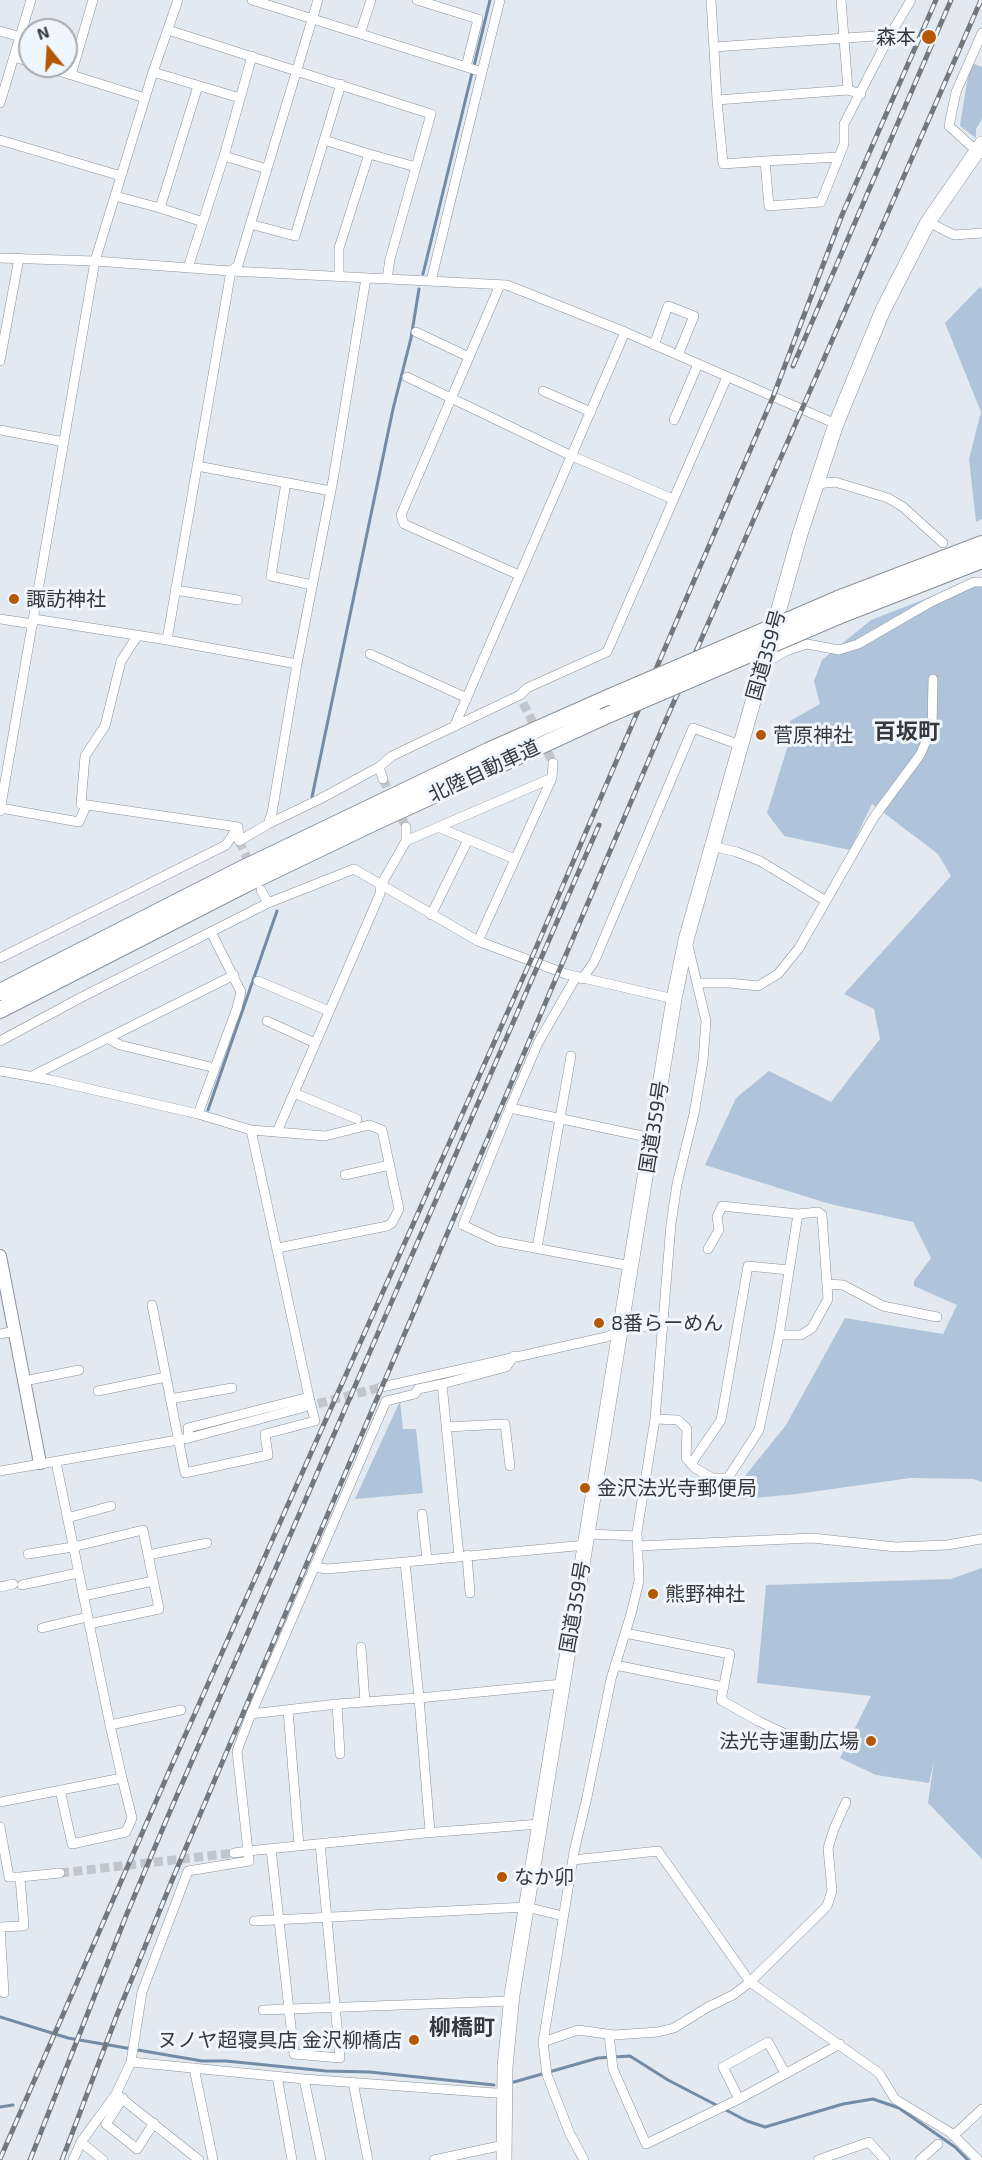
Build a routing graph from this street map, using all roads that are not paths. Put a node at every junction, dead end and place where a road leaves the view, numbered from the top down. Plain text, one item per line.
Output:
1 (31, 0) edge
2 (93, 0) edge
3 (178, 0) edge
4 (252, 0) edge
5 (318, 0) edge
6 (371, 0) edge
7 (417, 0) edge
8 (500, 0) edge
9 (711, 0) edge
10 (841, 0) edge
11 (912, 0) edge
12 (26, 18) edge
13 (313, 19) junction
14 (168, 30) junction
15 (0, 31) edge
16 (982, 33) edge
17 (360, 34) junction
18 (890, 35) junction
19 (18, 36) edge
20 (844, 38) junction
21 (18, 47) edge
22 (714, 47) junction
23 (78, 51) edge
24 (252, 56) junction
25 (15, 57) junction
26 (18, 58) edge
27 (466, 68) junction
28 (298, 70) junction
29 (153, 72) junction
30 (482, 72) junction
31 (78, 77) edge
32 (341, 84) junction
33 (198, 86) junction
34 (3, 87) edge
35 (848, 90) junction
36 (861, 94) junction
37 (145, 98) junction
38 (240, 98) junction
39 (717, 100) junction
40 (0, 103) edge
41 (0, 140) edge
42 (324, 140) junction
43 (981, 151) edge
44 (369, 154) junction
45 (224, 156) junction
46 (839, 157) junction
47 (765, 161) junction
48 (416, 167) junction
49 (267, 169) junction
50 (121, 176) junction
51 (115, 196) junction
52 (160, 208) junction
53 (203, 222) junction
54 (928, 222) junction
55 (250, 224) junction
56 (982, 233) edge
57 (0, 258) edge
58 (19, 258) junction
59 (95, 261) junction
60 (188, 268) junction
61 (231, 271) junction
62 (339, 277) junction
63 (366, 278) junction
64 (387, 279) junction
65 (431, 281) junction
66 (500, 285) junction
67 (4, 319) edge
68 (416, 332) dead end
69 (625, 333) junction
70 (654, 345) junction
71 (678, 356) junction
72 (469, 357) junction
73 (0, 361) edge
74 (698, 364) junction
75 (407, 377) dead end
76 (727, 377) junction
77 (543, 391) dead end
78 (451, 398) junction
79 (591, 412) junction
80 (674, 420) dead end
81 (836, 424) junction
82 (0, 430) edge
83 (64, 442) junction
84 (572, 456) junction
85 (197, 466) junction
86 (286, 483) junction
87 (817, 484) junction
88 (331, 491) junction
89 (673, 499) junction
90 (943, 543) dead end
91 (982, 544) edge
92 (982, 560) edge
93 (519, 575) junction
94 (982, 582) edge
95 (312, 585) junction
96 (175, 590) junction
97 (238, 600) dead end
98 (841, 606) junction
99 (0, 619) edge
100 (34, 622) junction
101 (138, 635) junction
102 (166, 640) junction
103 (370, 654) dead end
104 (765, 663) junction
105 (297, 664) junction
106 (933, 679) dead end
107 (466, 698) junction
108 (454, 727) junction
109 (740, 745) junction
110 (553, 763) tunnel mouth
111 (379, 767) junction
112 (552, 777) junction
113 (383, 779) tunnel mouth
114 (86, 806) junction
115 (0, 809) edge
116 (268, 824) junction
117 (238, 827) junction
118 (406, 827) tunnel mouth
119 (438, 827) junction
120 (468, 840) junction
121 (406, 841) junction
122 (712, 846) junction
123 (515, 860) junction
124 (381, 885) junction
125 (261, 890) dead end
126 (826, 901) junction
127 (268, 903) junction
128 (430, 915) junction
129 (211, 932) junction
130 (109, 936) junction
131 (686, 940) junction
132 (478, 941) junction
133 (0, 958) edge
134 (234, 975) junction
135 (579, 978) junction
136 (258, 981) dead end
137 (698, 983) junction
138 (0, 987) edge
139 (0, 992) edge
140 (674, 999) junction
141 (0, 1011) edge
142 (329, 1011) junction
143 (267, 1021) dead end
144 (109, 1039) junction
145 (0, 1041) edge
146 (315, 1043) junction
147 (571, 1056) dead end
148 (215, 1068) junction
149 (0, 1071) edge
150 (30, 1077) junction
151 (294, 1093) junction
152 (510, 1108) junction
153 (198, 1114) junction
154 (560, 1118) junction
155 (357, 1119) dead end
156 (251, 1130) junction
157 (277, 1132) junction
158 (652, 1138) junction
159 (390, 1166) junction
160 (345, 1175) dead end
161 (798, 1214) junction
162 (278, 1248) junction
163 (537, 1248) junction
164 (708, 1249) dead end
165 (0, 1256) edge
166 (631, 1266) junction
167 (789, 1270) junction
168 (828, 1284) junction
169 (152, 1305) dead end
170 (938, 1317) dead end
171 (662, 1323) junction
172 (15, 1331) junction
173 (620, 1331) junction
174 (0, 1334) edge
175 (779, 1335) junction
176 (514, 1356) junction
177 (79, 1370) dead end
178 (166, 1377) junction
179 (24, 1381) junction
180 (442, 1384) junction
181 (382, 1387) tunnel mouth
182 (232, 1388) dead end
183 (98, 1391) dead end
184 (309, 1397) junction
185 (170, 1399) junction
186 (305, 1407) tunnel mouth
187 (655, 1419) junction
188 (446, 1427) junction
189 (189, 1438) junction
190 (178, 1440) junction
191 (56, 1462) junction
192 (40, 1463) junction
193 (691, 1464) junction
194 (510, 1466) dead end
195 (0, 1471) edge
196 (111, 1506) dead end
197 (422, 1514) dead end
198 (67, 1518) junction
199 (982, 1539) edge
200 (587, 1540) junction
201 (638, 1541) junction
202 (207, 1543) dead end
203 (73, 1547) junction
204 (28, 1554) dead end
205 (148, 1555) junction
206 (463, 1555) junction
207 (427, 1559) junction
208 (405, 1562) junction
209 (314, 1567) junction
210 (78, 1573) junction
211 (153, 1581) junction
212 (0, 1587) edge
213 (470, 1593) dead end
214 (83, 1596) junction
215 (88, 1621) junction
216 (42, 1628) dead end
217 (625, 1633) junction
218 (361, 1647) dead end
219 (615, 1665) junction
220 (562, 1684) junction
221 (724, 1687) junction
222 (419, 1698) junction
223 (365, 1702) junction
224 (337, 1704) junction
225 (181, 1710) dead end
226 (288, 1710) junction
227 (251, 1714) junction
228 (110, 1725) junction
229 (805, 1743) dead end
230 (340, 1755) dead end
231 (122, 1778) junction
232 (60, 1790) junction
233 (0, 1802) edge
234 (846, 1802) dead end
235 (540, 1824) junction
236 (0, 1828) edge
237 (430, 1832) junction
238 (321, 1845) junction
239 (299, 1846) junction
240 (271, 1849) junction
241 (248, 1851) junction
242 (234, 1853) tunnel mouth
243 (573, 1860) junction
244 (60, 1873) tunnel mouth
245 (5, 1877) edge
246 (20, 1878) junction
247 (526, 1907) junction
248 (563, 1916) junction
249 (327, 1917) junction
250 (278, 1920) junction
251 (254, 1921) dead end
252 (0, 1927) edge
253 (750, 1982) junction
254 (4, 1993) dead end
255 (511, 2001) junction
256 (336, 2007) junction
257 (287, 2009) junction
258 (263, 2010) dead end
259 (609, 2034) junction
260 (543, 2042) junction
261 (840, 2044) junction
262 (131, 2062) junction
263 (194, 2068) junction
264 (785, 2073) junction
265 (277, 2076) junction
266 (304, 2079) junction
267 (353, 2082) junction
268 (505, 2092) junction
269 (120, 2096) junction
270 (739, 2099) junction
271 (982, 2109) edge
272 (154, 2123) junction
273 (953, 2136) junction
274 (81, 2142) junction
275 (938, 2144) dead end
276 (504, 2152) edge
277 (73, 2160) edge
278 (103, 2160) edge
279 (199, 2160) edge
280 (213, 2160) edge
281 (292, 2160) edge
282 (321, 2160) edge
283 (368, 2160) edge
284 (434, 2160) edge
285 (584, 2160) edge
286 (818, 2160) edge
287 (885, 2160) edge
288 (920, 2160) edge
289 (978, 2160) edge

1 - 12 street
2 - 23 street
3 - 14 street
4 - 13 street
5 - 13 street
6 - 17 street
7 - 27 street
8 - 30 street
9 - 22 street
10 - 20 street
11 - 18 street
13 - 17 street
13 - 28 street
14 - 24 street
14 - 29 street
15 - 19 street
16 - 43 street
17 - 27 street
18 - 20 street
18 - 36 street
20 - 22 street
20 - 35 street
21 - 25 street
22 - 39 street
24 - 28 street
24 - 38 street
25 - 26 street
25 - 34 street
27 - 30 street
28 - 32 street
28 - 49 street
29 - 33 street
29 - 37 street
30 - 65 street
31 - 37 street
32 - 42 street
32 - 48 street
33 - 38 street
33 - 52 street
34 - 40 street
35 - 36 street
35 - 39 street
36 - 46 street
37 - 50 street
38 - 45 street
39 - 47 street
41 - 50 street
42 - 44 street
42 - 55 street
43 - 54 highway, 国道359号
44 - 48 street
44 - 62 street
45 - 49 street
45 - 53 street
46 - 47 street
46 - 47 street
48 - 64 street
49 - 55 street
50 - 51 street
51 - 52 street
51 - 59 street
52 - 53 street
53 - 60 street
54 - 56 street
54 - 81 highway, 国道359号
55 - 61 street
57 - 58 street
58 - 59 street
58 - 67 street
59 - 60 street
59 - 83 street
60 - 61 street
61 - 62 street
61 - 85 street
62 - 63 street
63 - 64 street
63 - 88 street
64 - 65 street
65 - 66 street
66 - 69 street
66 - 72 street
67 - 73 street
68 - 72 street
69 - 70 street
69 - 79 street
70 - 71 street
70 - 71 street
71 - 74 street
72 - 78 street
74 - 76 street
74 - 80 street
75 - 78 street
76 - 81 street
76 - 89 street
77 - 79 street
78 - 84 street
78 - 93 street
79 - 84 street
81 - 87 highway, 国道359号
82 - 83 street
83 - 100 street
84 - 89 street
84 - 93 street
85 - 86 street
85 - 96 street
86 - 88 street
86 - 95 street
87 - 90 street
87 - 104 highway, 国道359号
88 - 95 street
89 - 108 street
91 - 98 highway, 北陸自動車道
92 - 98 highway, 北陸自動車道
93 - 107 street
94 - 104 street
95 - 105 street
96 - 97 street
96 - 102 street
98 - 130 highway, 北陸自動車道, bridge
98 - 141 highway, 北陸自動車道, bridge
99 - 100 street
100 - 101 street
100 - 115 street
101 - 102 street
101 - 114 street
102 - 105 street
103 - 107 street
104 - 109 highway, 国道359号
105 - 116 street
106 - 126 street
107 - 108 street
108 - 111 street
109 - 122 highway, 国道359号
109 - 135 street
110 - 112 street
111 - 113 street
111 - 116 street
112 - 119 street
112 - 123 street
114 - 115 street
114 - 117 street
116 - 117 street
117 - 133 street
118 - 121 street
119 - 120 street
119 - 121 street
120 - 123 street
120 - 128 street
121 - 124 street
122 - 126 street
122 - 131 highway, 国道359号
123 - 132 street
124 - 127 street
124 - 128 street
124 - 142 street
125 - 127 street
126 - 137 street
127 - 129 street
128 - 132 street
129 - 134 street
129 - 145 street
130 - 138 highway
130 - 139 highway, 北陸自動車道
131 - 137 street
131 - 140 highway, 国道359号
132 - 135 street
134 - 144 street
134 - 148 street
135 - 140 street
135 - 152 street
136 - 142 street
137 - 171 street
140 - 158 highway, 国道359号
142 - 146 street
143 - 146 street
144 - 148 street
144 - 150 street
146 - 151 street
147 - 154 street
148 - 153 street
149 - 150 street
150 - 153 street
151 - 155 street
151 - 157 street
152 - 154 street
152 - 163 street
153 - 156 street
154 - 158 street
154 - 163 street
156 - 157 street
156 - 162 street
157 - 159 street
158 - 166 highway, 国道359号
159 - 160 street
159 - 162 street
161 - 164 street
161 - 167 street
161 - 168 street
162 - 184 street
163 - 166 street
165 - 172 street
166 - 173 highway, 国道359号
167 - 175 street
167 - 193 street
168 - 170 street
168 - 175 street
169 - 178 street
171 - 173 street
171 - 187 street
172 - 174 street
172 - 179 street
173 - 176 street
173 - 200 highway, 国道359号
175 - 193 street
176 - 180 street
176 - 181 street
177 - 179 street
178 - 183 street
178 - 185 street
179 - 192 street
180 - 188 street
180 - 209 street
182 - 185 street
184 - 189 street
184 - 190 street
185 - 190 street
186 - 189 street
187 - 193 street
187 - 201 street
188 - 194 street
188 - 206 street
189 - 190 street
190 - 191 street
191 - 192 street
191 - 198 street
192 - 195 street
196 - 198 street
197 - 207 street
198 - 203 street
199 - 201 street
200 - 201 street
200 - 206 street
200 - 220 highway, 国道359号
201 - 217 street
202 - 205 street
203 - 204 street
203 - 205 street
203 - 210 street
205 - 211 street
206 - 207 street
206 - 213 street
207 - 208 street
208 - 209 street
208 - 222 street
209 - 227 street
210 - 212 street
210 - 214 street
211 - 214 street
211 - 215 street
214 - 215 street
215 - 216 street
215 - 228 street
217 - 219 street
217 - 221 street
218 - 223 street
219 - 221 street
219 - 243 street
220 - 222 street
220 - 235 highway, 国道359号
221 - 229 street
222 - 223 street
222 - 237 street
223 - 224 street
224 - 226 street
224 - 230 street
225 - 228 street
226 - 227 street
226 - 239 street
227 - 241 street
228 - 231 street
231 - 232 street
231 - 232 street
232 - 233 street
234 - 253 street
235 - 237 street
235 - 247 highway, 国道359号
236 - 245 street
237 - 238 street
238 - 239 street
238 - 249 street
239 - 240 street
240 - 241 street
240 - 250 street
241 - 242 street
241 - 262 street
243 - 248 street
243 - 253 street
244 - 246 street
245 - 246 street
246 - 252 street
247 - 248 street
247 - 249 street
247 - 255 highway, 国道359号
248 - 260 street
249 - 250 street
249 - 256 street
250 - 251 street
250 - 257 street
252 - 254 street
253 - 259 street
253 - 261 street
255 - 256 street
255 - 268 highway, 国道359号
256 - 257 street
256 - 257 street
257 - 258 street
259 - 260 street
259 - 270 street
260 - 285 street
261 - 264 street
261 - 273 street
262 - 263 street
262 - 269 street
263 - 265 street
263 - 280 street
264 - 270 street
264 - 270 street
265 - 266 street
265 - 281 street
266 - 267 street
266 - 282 street
267 - 268 street
267 - 283 street
268 - 276 highway, 国道359号
269 - 272 street
269 - 272 street
269 - 274 street
271 - 273 street
272 - 279 street
273 - 289 street
274 - 277 street
274 - 278 street
275 - 288 street
276 - 284 street
286 - 287 street

